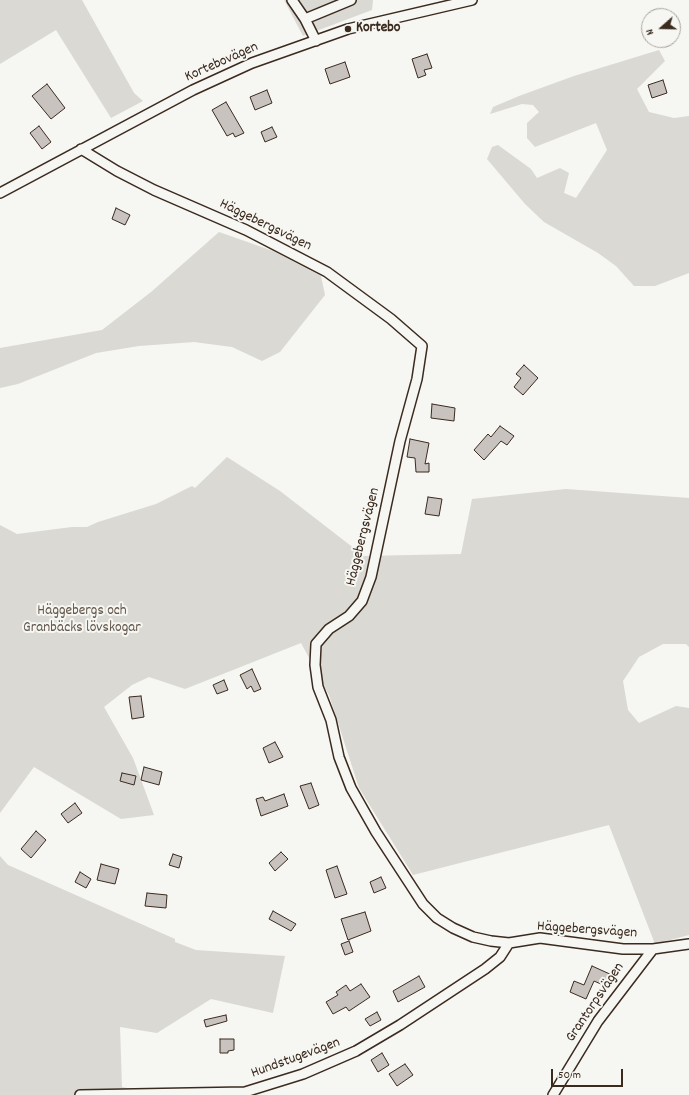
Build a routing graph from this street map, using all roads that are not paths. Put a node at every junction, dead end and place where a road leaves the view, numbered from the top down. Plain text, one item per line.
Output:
1 (292, 0) edge
2 (351, 0) edge
3 (472, 0) edge
4 (305, 18) junction
5 (316, 41) junction
6 (81, 149) junction
7 (0, 193) edge
8 (509, 943) junction
9 (689, 944) edge
10 (653, 949) junction
11 (80, 1095) edge
12 (553, 1095) edge

1 - 4 street
2 - 4 street
3 - 5 street, Kortebovägen
4 - 5 street
5 - 6 street, Kortebovägen
6 - 7 street, Kortebovägen
6 - 8 street, Häggebergsvägen
8 - 10 street, Häggebergsvägen
8 - 11 street, Hundstugevägen
9 - 10 street, Häggebergsvägen
10 - 12 street, Grantorpsvägen

